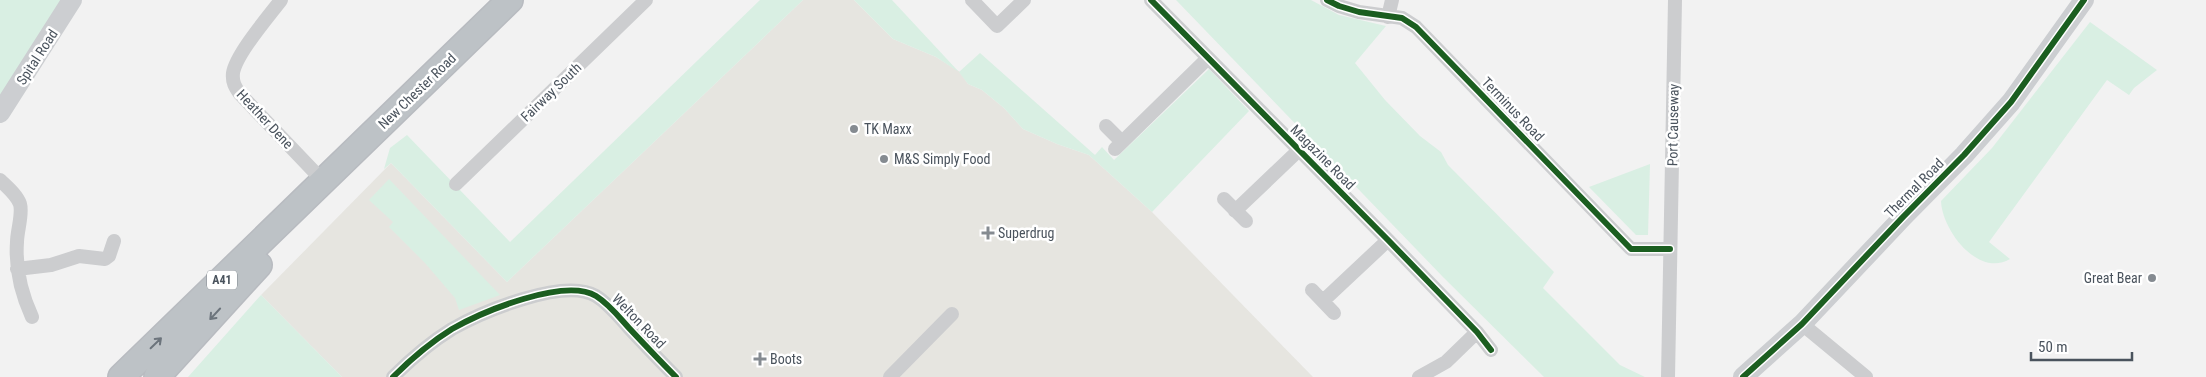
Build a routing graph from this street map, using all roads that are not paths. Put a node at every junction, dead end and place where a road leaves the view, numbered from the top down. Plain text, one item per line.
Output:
1 (72, 0) edge
2 (281, 0) edge
3 (510, 0) edge
4 (646, 0) edge
5 (972, 0) edge
6 (1024, 0) edge
7 (1152, 0) edge
8 (1327, 0) edge
9 (1392, 0) edge
10 (1675, 0) edge
11 (2084, 0) edge
12 (1388, 17) junction
13 (1208, 58) junction
14 (0, 113) edge
15 (1106, 126) dead end
16 (1300, 150) junction
17 (0, 180) edge
18 (324, 182) junction
19 (456, 184) dead end
20 (1224, 199) dead end
21 (1235, 211) junction
22 (1246, 221) dead end
23 (1388, 240) junction
24 (114, 241) dead end
25 (1670, 249) junction
26 (17, 269) junction
27 (1312, 290) dead end
28 (1323, 301) junction
29 (1334, 313) dead end
30 (952, 314) dead end
31 (32, 317) dead end
32 (1802, 324) junction
33 (1477, 332) junction
34 (1491, 350) dead end
35 (164, 369) edge
36 (121, 377) edge
37 (147, 377) edge
38 (394, 377) edge
39 (676, 377) edge
40 (890, 377) edge
41 (1419, 377) edge
42 (1668, 377) edge
43 (1743, 377) edge
44 (1866, 377) edge

1 - 14 street, Spital Road
2 - 18 street, Heather Dene
3 - 18 highway, New Chester Road / A41
4 - 19 street, Fairway South
5 - 6 street
7 - 13 street, Magazine Road
8 - 12 street, Terminus Road
9 - 12 street
10 - 25 street, Port Causeway
11 - 32 street, Thermal Road
12 - 25 street, Terminus Road
13 - 15 street
13 - 16 street, Magazine Road
16 - 21 street, Magazine Road
16 - 23 street, Magazine Road
17 - 26 street
18 -> 35 highway, New Chester Road / A41
36 -> 18 highway, New Chester Road / A41
20 - 21 street
21 - 22 street
23 - 28 street
23 - 33 street, Magazine Road
24 - 26 street
25 - 42 street, Port Causeway
26 - 31 street
27 - 28 street
28 - 29 street
30 - 40 street
32 - 43 street, Thermal Road
32 - 44 street
33 - 34 street, Magazine Road
33 - 41 street
35 - 37 highway, New Chester Road
38 - 39 street, Welton Road

